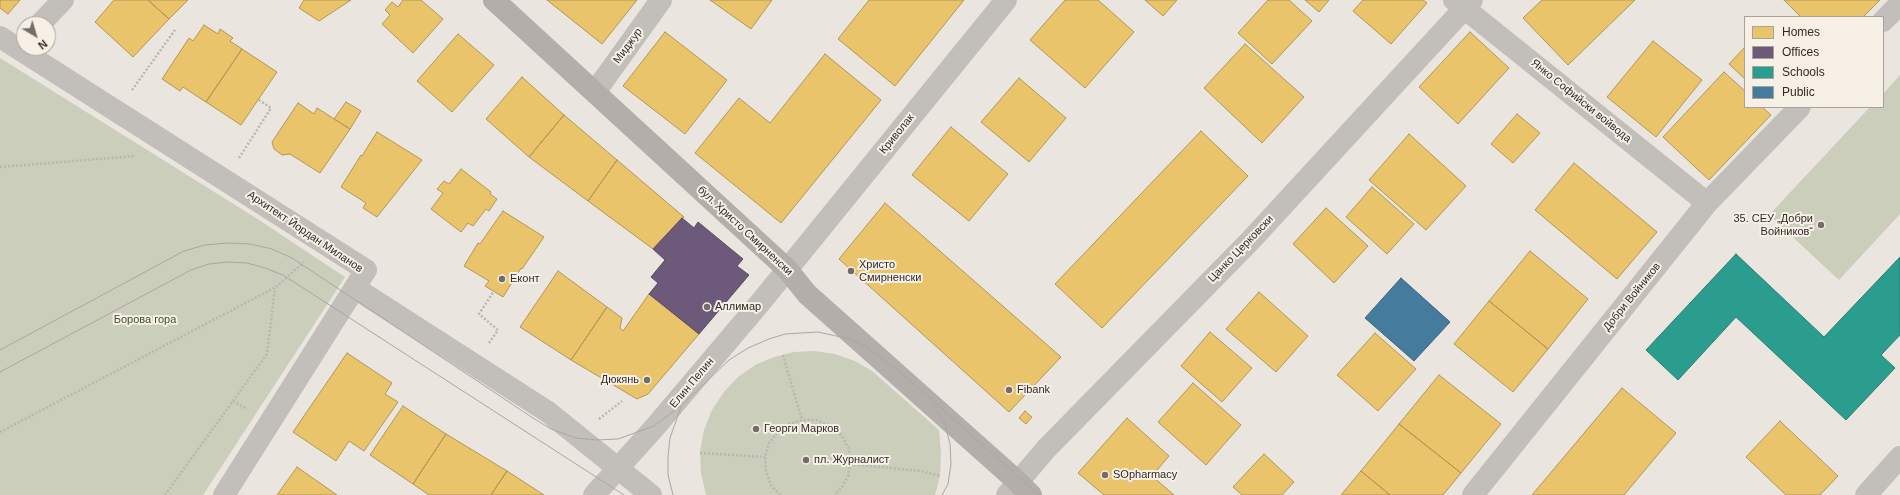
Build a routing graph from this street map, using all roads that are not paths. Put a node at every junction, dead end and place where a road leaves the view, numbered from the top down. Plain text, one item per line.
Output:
1 (63, 0) edge
2 (494, 0) edge
3 (661, 0) edge
4 (1006, 0) edge
5 (1463, 3) edge
6 (1900, 4) edge
7 (48, 16) edge
8 (1884, 21) edge
9 (14, 43) edge
10 (595, 92) junction
11 (1799, 108) edge
12 (1707, 202) junction
13 (787, 269) junction
14 (356, 288) junction
15 (1900, 457) edge
16 (617, 469) junction
17 (1019, 491) edge
18 (224, 495) edge
19 (594, 495) edge
20 (651, 495) edge
21 (1473, 495) edge
22 (1866, 495) edge

1 - 7 street
2 - 10 street, бул. Христо Смирненски
3 - 10 street, Миджур
4 - 13 street, Криволак
5 - 12 street, Янко Софийски войвода
5 - 17 street, Цанко Церковски
6 - 8 street
9 - 14 street, Архитект Йордан Миланов
10 - 13 street, бул. Христо Смирненски
11 - 12 street, Добри Войников
12 - 21 street, Добри Войников
13 - 16 street, Елин Пелин
13 - 17 street, бул. Христо Смирненски
14 - 16 street, Архитект Йордан Миланов
14 - 18 street
15 - 22 street
16 - 19 street, Елин Пелин
16 - 20 street

